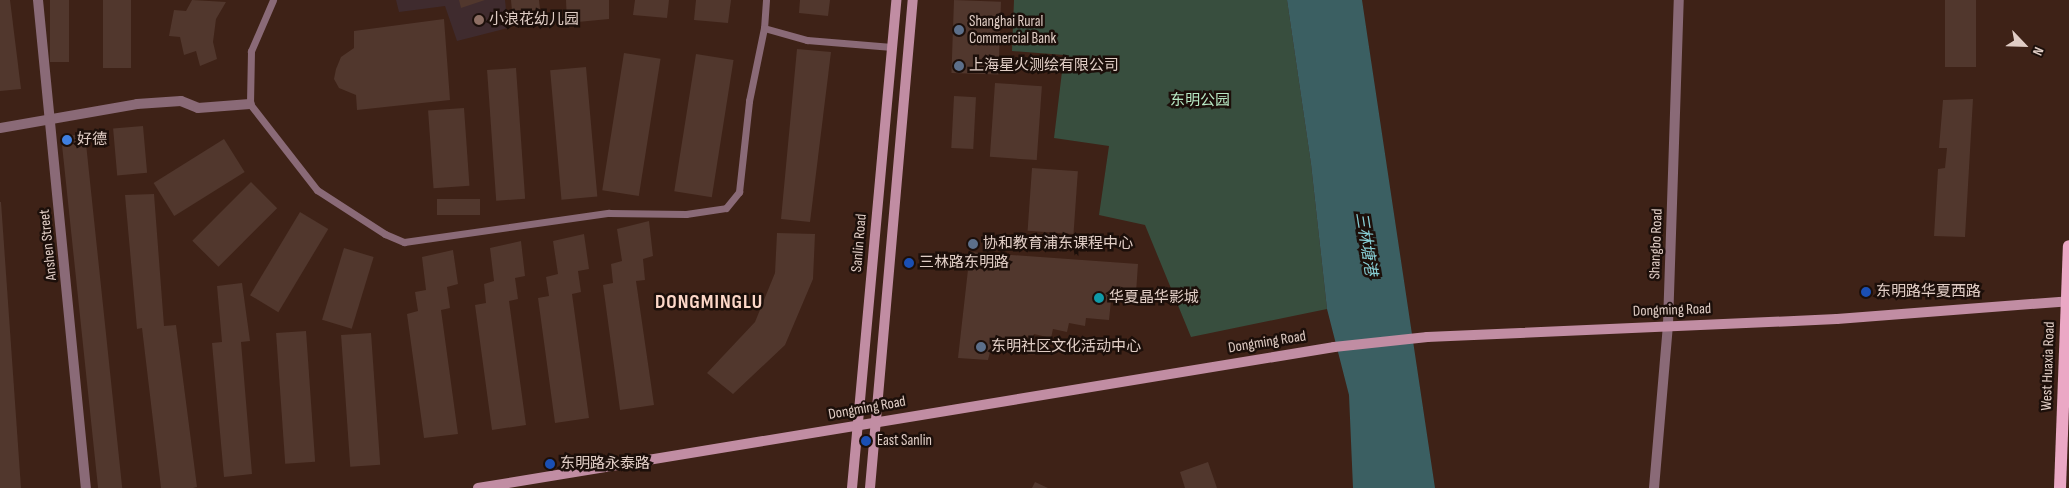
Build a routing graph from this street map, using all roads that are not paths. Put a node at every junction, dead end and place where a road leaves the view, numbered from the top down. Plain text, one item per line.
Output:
1 (38, 0) edge
2 (273, 0) edge
3 (766, 0) edge
4 (896, 0) edge
5 (912, 0) edge
6 (1679, 0) edge
7 (764, 28) junction
8 (892, 47) junction
9 (250, 104) junction
10 (50, 118) junction
11 (0, 128) edge
12 (2069, 246) edge
13 (2068, 301) edge
14 (1668, 324) junction
15 (876, 422) junction
16 (858, 425) junction
17 (86, 488) edge
18 (478, 488) edge
19 (852, 488) edge
20 (870, 488) edge
21 (1654, 488) edge
22 (2060, 488) edge

1 - 10 street, Anshen Street
2 - 9 lane
3 - 7 lane
4 - 8 main road, Sanlin Road
5 - 15 main road
6 - 14 street, Shangbo Road
7 - 8 lane
7 - 9 lane
8 - 16 main road, Sanlin Road
9 - 10 street
10 - 11 street
10 - 17 street, Anshen Street
12 - 13 main road, West Huaxia Road
13 - 14 main road, Dongming Road
13 - 22 main road, West Huaxia Road
14 - 15 main road, Dongming Road
14 - 21 street, Shangbo Road
15 - 16 main road, Dongming Road
15 - 20 main road
16 - 18 main road, Dongming Road
16 - 19 main road, Sanlin Road

